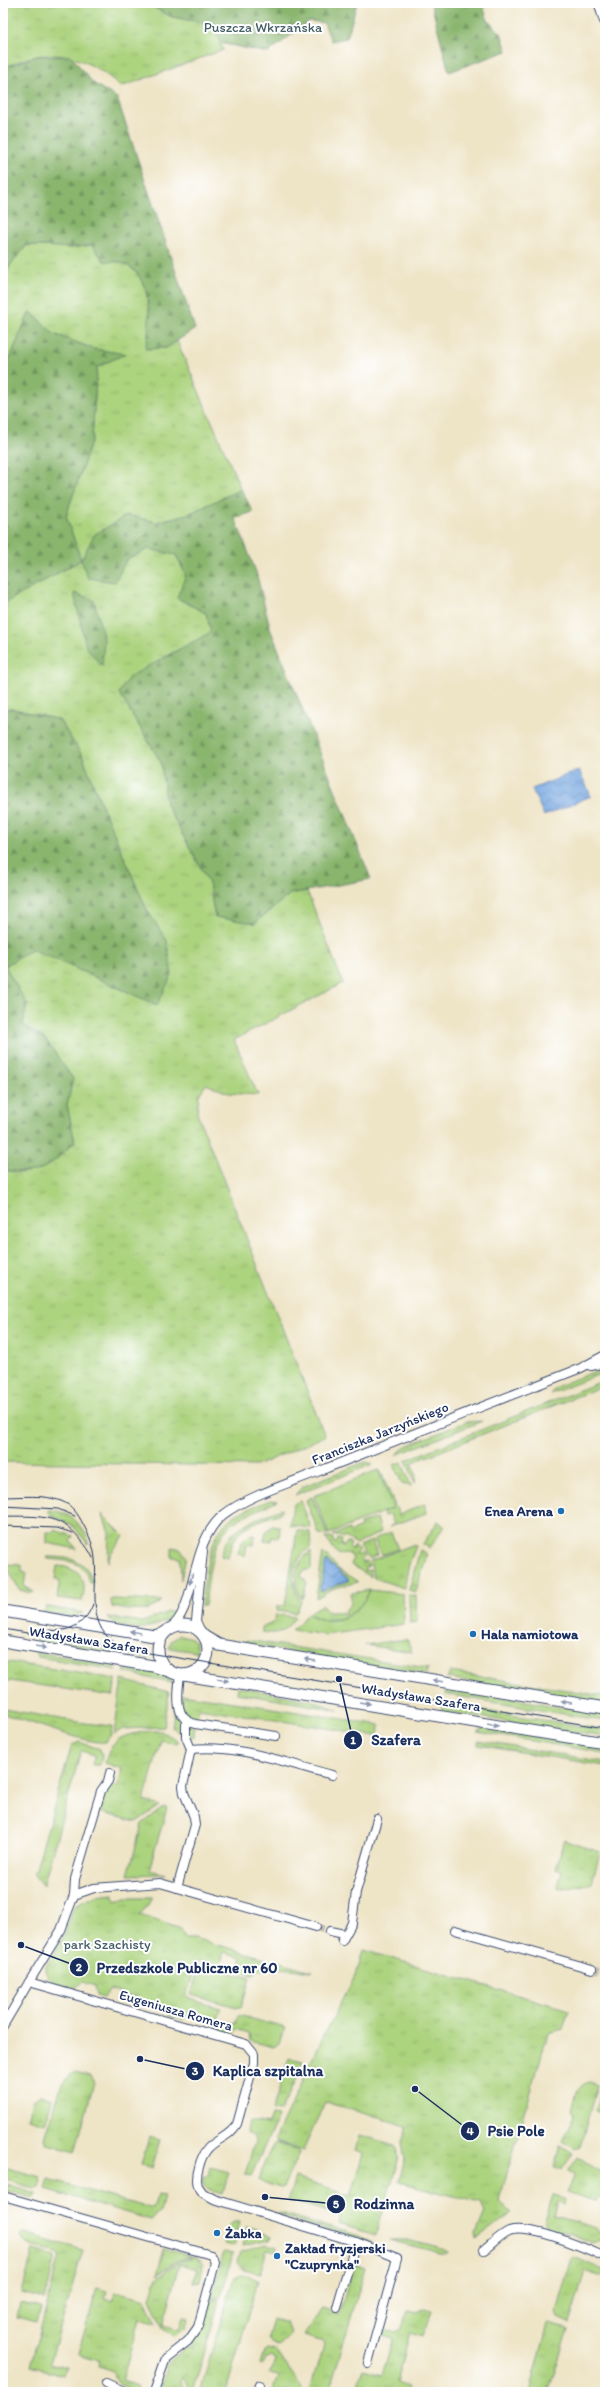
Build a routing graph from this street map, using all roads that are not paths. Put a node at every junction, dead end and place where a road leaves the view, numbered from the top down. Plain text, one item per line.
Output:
1 (600, 3) edge
2 (605, 20) edge
3 (605, 1355) edge
4 (605, 1363) edge
5 (581, 1368) junction
6 (204, 1543) junction
7 (3, 1610) edge
8 (167, 1630) junction
9 (203, 1635) junction
10 (3, 1641) edge
11 (178, 1673) junction
12 (605, 1708) edge
13 (186, 1721) junction
14 (276, 1736) dead end
15 (605, 1743) edge
16 (191, 1749) junction
17 (110, 1773) dead end
18 (332, 1775) dead end
19 (377, 1819) dead end
20 (177, 1888) junction
21 (74, 1895) junction
22 (316, 1927) tunnel mouth
23 (455, 1930) dead end
24 (330, 1931) tunnel mouth
25 (592, 1969) tunnel mouth
26 (29, 1982) junction
27 (3, 2026) edge
28 (3, 2196) edge
29 (356, 2242) junction
30 (484, 2250) dead end
31 (605, 2257) edge
32 (337, 2306) dead end
33 (368, 2363) dead end
34 (106, 2383) dead end
35 (126, 2392) edge
36 (154, 2392) edge

1 - 2 main road
3 - 5 street, Franciszka Jarzyńskiego
4 - 5 street, Franciszka Jarzyńskiego
5 - 6 street, Franciszka Jarzyńskiego
6 -> 8 street, Franciszka Jarzyńskiego
6 - 9 street, Franciszka Jarzyńskiego
8 -> 7 main road, Władysława Szafera
8 - 9 main road
8 - 11 main road
9 - 11 main road
12 -> 9 main road, Władysława Szafera
10 -> 11 main road, Władysława Szafera
11 - 13 street
11 -> 15 main road, Władysława Szafera
13 - 14 street
13 - 16 street
16 - 18 street
16 - 20 street
17 - 21 street
19 - 24 street
20 - 21 street
20 - 22 street
21 - 26 street
23 - 25 street
26 - 27 street
26 - 29 street, Eugeniusza Romera
28 - 36 street
29 - 32 street
29 - 33 street
30 - 31 street
34 - 35 street

